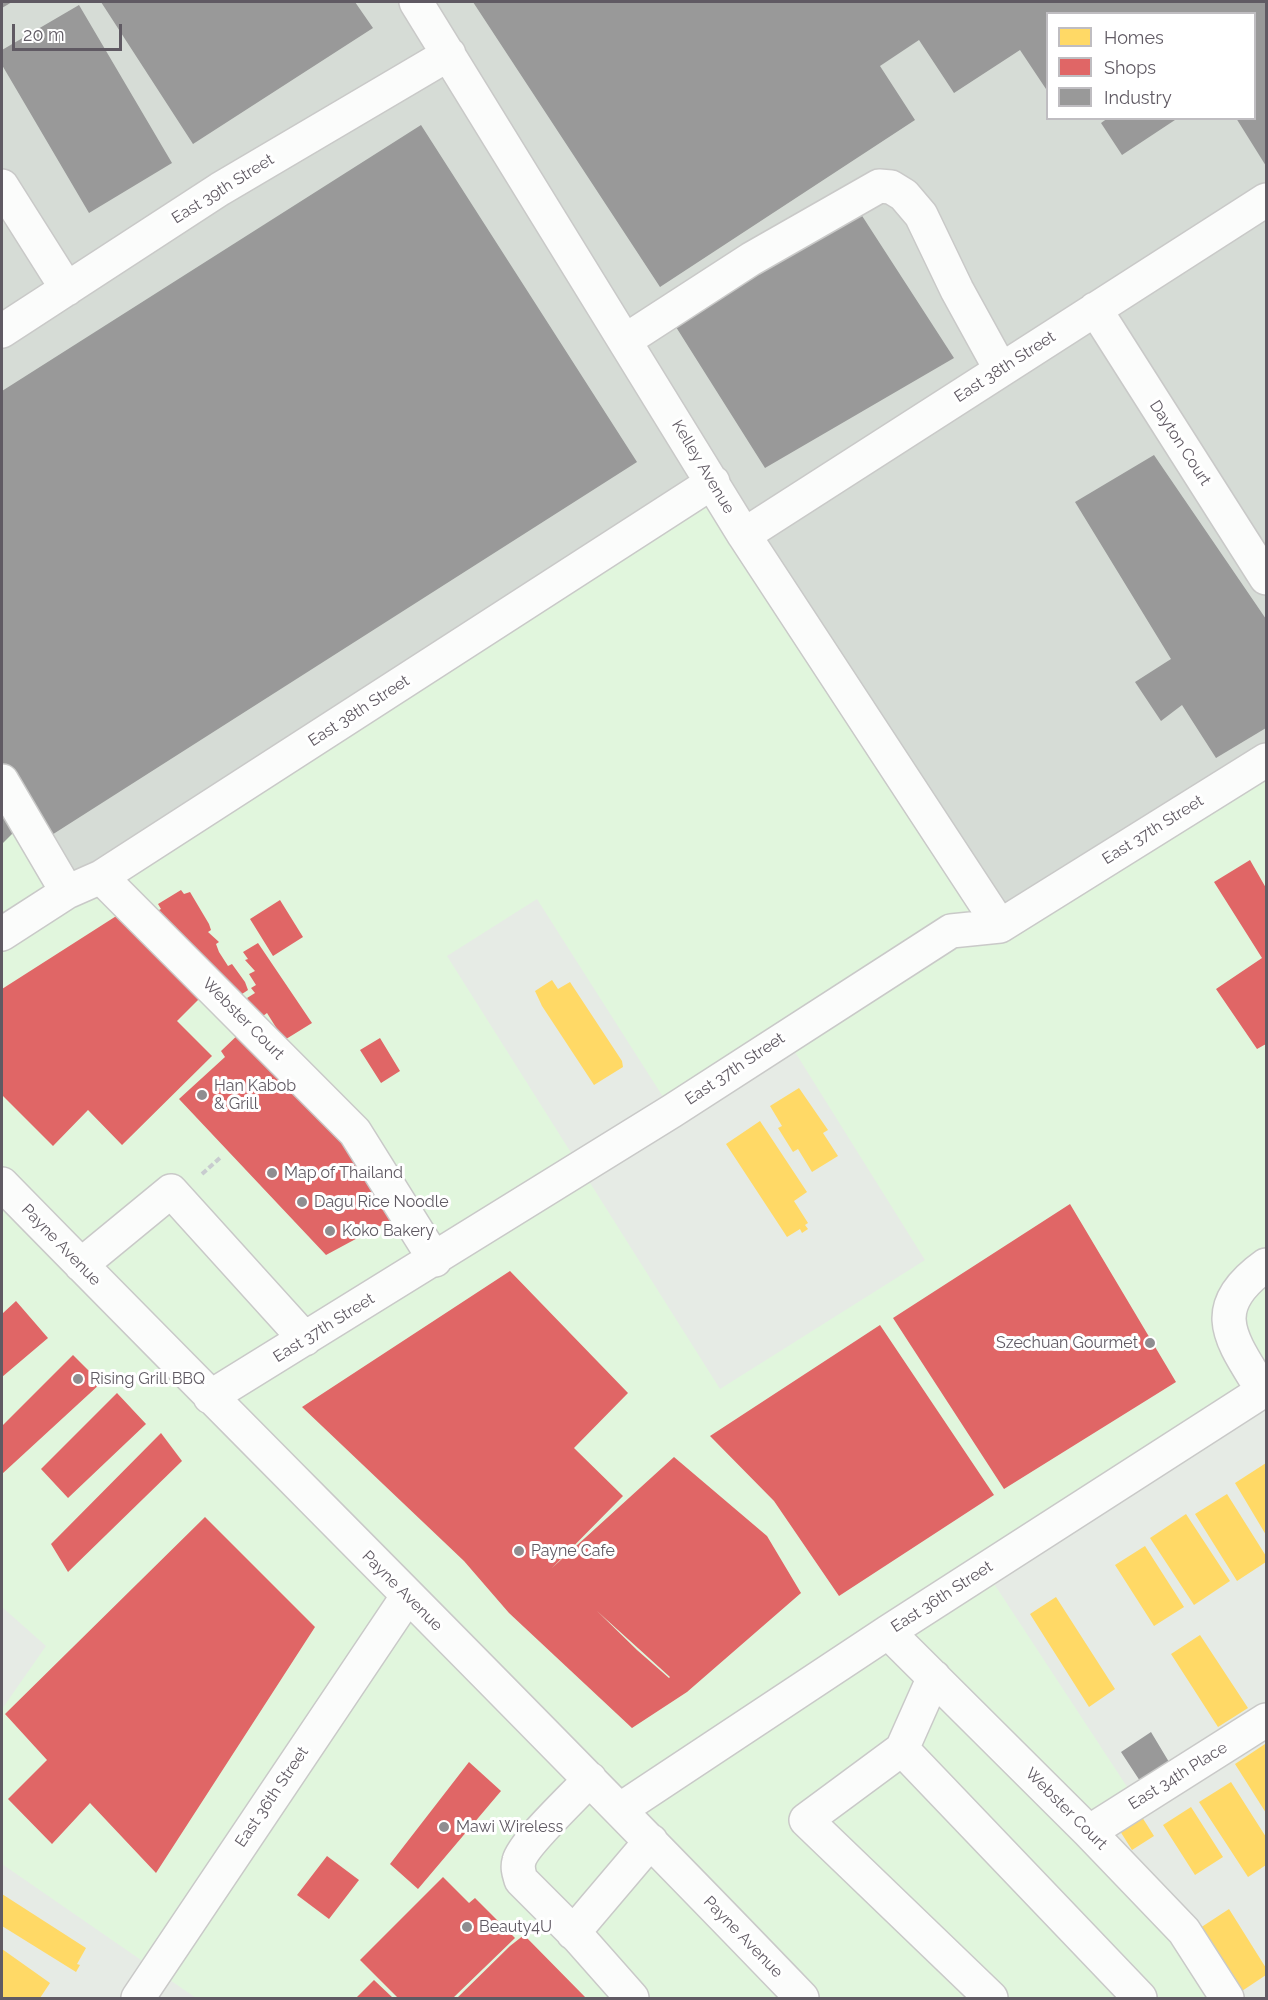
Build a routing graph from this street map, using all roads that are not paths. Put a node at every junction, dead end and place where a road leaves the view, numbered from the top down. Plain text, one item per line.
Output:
1 (416, 2) edge
2 (449, 54) junction
3 (2, 186) edge
4 (1266, 200) edge
5 (67, 289) junction
6 (1095, 309) junction
7 (2, 331) edge
8 (626, 340) junction
9 (1001, 370) junction
10 (713, 482) junction
11 (744, 535) junction
12 (1266, 578) edge
13 (1266, 760) edge
14 (2, 781) edge
15 (101, 876) junction
16 (67, 892) junction
17 (1000, 926) junction
18 (2, 934) edge
19 (6, 1201) edge
20 (435, 1260) junction
21 (1266, 1265) edge
22 (81, 1266) junction
23 (305, 1339) junction
24 (1265, 1390) edge
25 (210, 1397) junction
26 (407, 1596) junction
27 (888, 1632) junction
28 (934, 1677) junction
29 (1266, 1720) edge
30 (902, 1749) junction
31 (590, 1779) junction
32 (621, 1809) junction
33 (1089, 1832) junction
34 (651, 1841) junction
35 (573, 1933) junction
36 (985, 1997) edge
37 (138, 1998) edge
38 (632, 1998) edge
39 (802, 1998) edge
40 (1140, 1998) edge
41 (1227, 1998) edge

1 - 2 street, Kelley Avenue
2 - 5 street, East 39th Street
2 - 8 street, Kelley Avenue
3 - 5 street
4 - 6 street, East 38th Street
5 - 7 street, East 39th Street
6 - 9 street, East 38th Street
6 - 12 street, Dayton Court
8 - 9 street
8 - 10 street, Kelley Avenue
9 - 11 street, East 38th Street
10 - 11 street, Kelley Avenue
10 - 15 street, East 38th Street
11 - 17 street, Kelley Avenue
13 - 17 street, East 37th Street
14 - 16 street
15 - 16 street, East 38th Street
15 - 20 street, Webster Court
16 - 18 street, East 38th Street
17 - 20 street, East 37th Street
19 - 22 street, Payne Avenue
20 - 23 street, East 37th Street
21 - 24 street
22 - 23 street
22 - 25 street, Payne Avenue
23 - 25 street, East 37th Street
24 - 27 street, East 36th Street
25 - 26 street, Payne Avenue
26 - 31 street, Payne Avenue
26 - 37 street, East 36th Street
27 - 28 street, Webster Court
27 - 32 street, East 36th Street
28 - 30 street
28 - 33 street, Webster Court
29 - 33 street, East 34th Place
30 - 36 street
30 - 40 street
31 - 32 street, Payne Avenue
31 - 35 street
32 - 34 street, Payne Avenue
33 - 41 street, Webster Court
34 - 35 street
34 - 39 street, Payne Avenue
35 - 38 street

